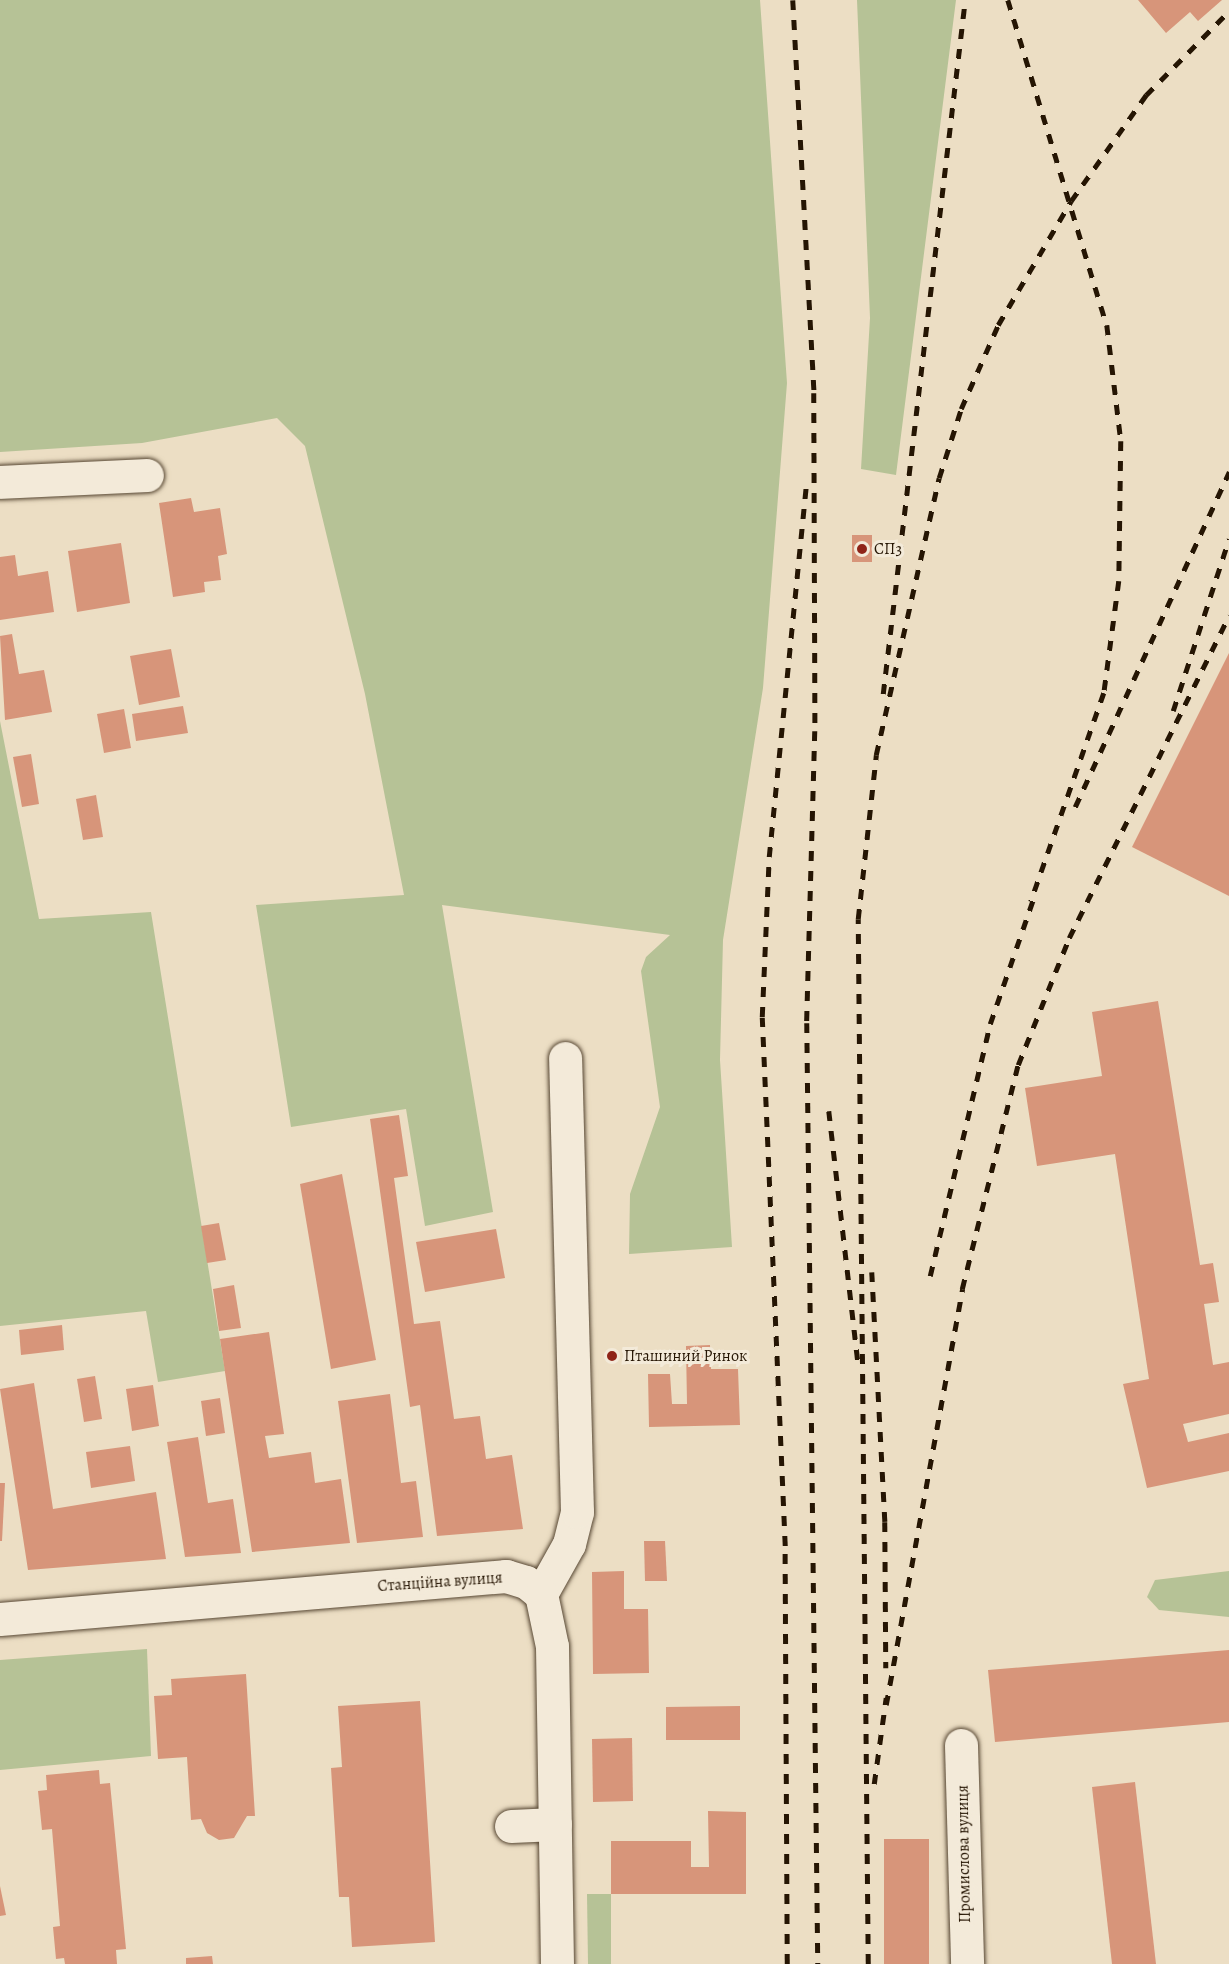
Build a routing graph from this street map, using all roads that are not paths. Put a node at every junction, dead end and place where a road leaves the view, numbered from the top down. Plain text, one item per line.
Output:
1 (147, 475) dead end
2 (0, 482) edge
3 (566, 1058) dead end
4 (541, 1594) junction
5 (0, 1619) edge
6 (961, 1745) dead end
7 (555, 1824) junction
8 (511, 1826) dead end
9 (556, 1964) edge
10 (967, 1964) edge

1 - 2 street
3 - 4 street
4 - 5 street, Станційна вулиця
4 - 7 street
6 - 10 street, Промислова вулиця
7 - 8 street
7 - 9 street

